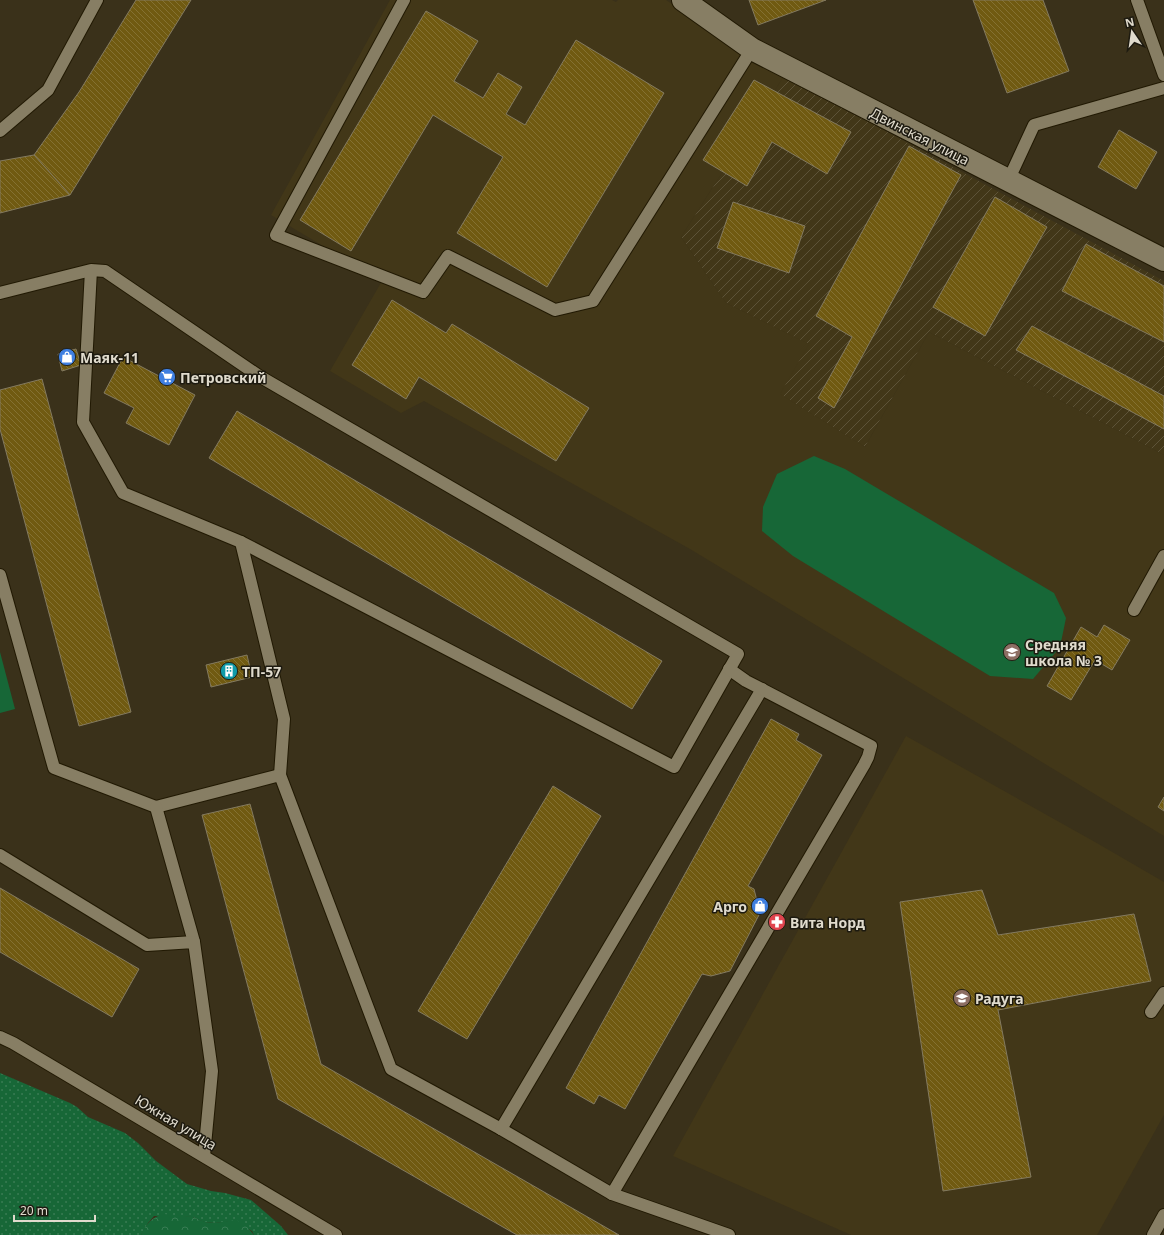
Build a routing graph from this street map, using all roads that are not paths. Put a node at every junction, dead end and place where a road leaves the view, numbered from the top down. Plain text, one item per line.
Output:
1 (97, 0) edge
2 (404, 0) edge
3 (683, 0) edge
4 (1137, 0) edge
5 (752, 49) junction
6 (1164, 75) edge
7 (1164, 88) edge
8 (0, 131) edge
9 (1008, 181) junction
10 (1164, 260) edge
11 (91, 270) junction
12 (0, 293) edge
13 (241, 542) junction
14 (1164, 556) edge
15 (0, 575) edge
16 (1134, 610) dead end
17 (729, 669) junction
18 (762, 689) junction
19 (280, 775) junction
20 (156, 807) junction
21 (0, 855) edge
22 (194, 942) junction
23 (1164, 993) edge
24 (1151, 1012) dead end
25 (0, 1037) edge
26 (501, 1129) junction
27 (204, 1156) junction
28 (612, 1194) junction
29 (1164, 1216) edge
30 (336, 1235) edge
31 (729, 1235) edge
32 (1152, 1235) edge

1 - 8 lane
2 - 5 lane
3 - 5 street, Двинская улица
4 - 6 lane
5 - 9 street, Двинская улица
7 - 9 lane
9 - 10 street, Двинская улица
11 - 12 lane
11 - 13 lane
11 - 17 lane
13 - 17 lane
13 - 19 lane
14 - 16 lane
15 - 20 lane
17 - 18 lane
18 - 26 lane
18 - 28 lane
19 - 20 lane
19 - 26 lane
20 - 22 lane
21 - 22 lane
22 - 27 lane
23 - 24 lane
25 - 27 lane, Южная улица
26 - 28 lane
27 - 30 lane, Южная улица
28 - 31 lane
29 - 32 lane

